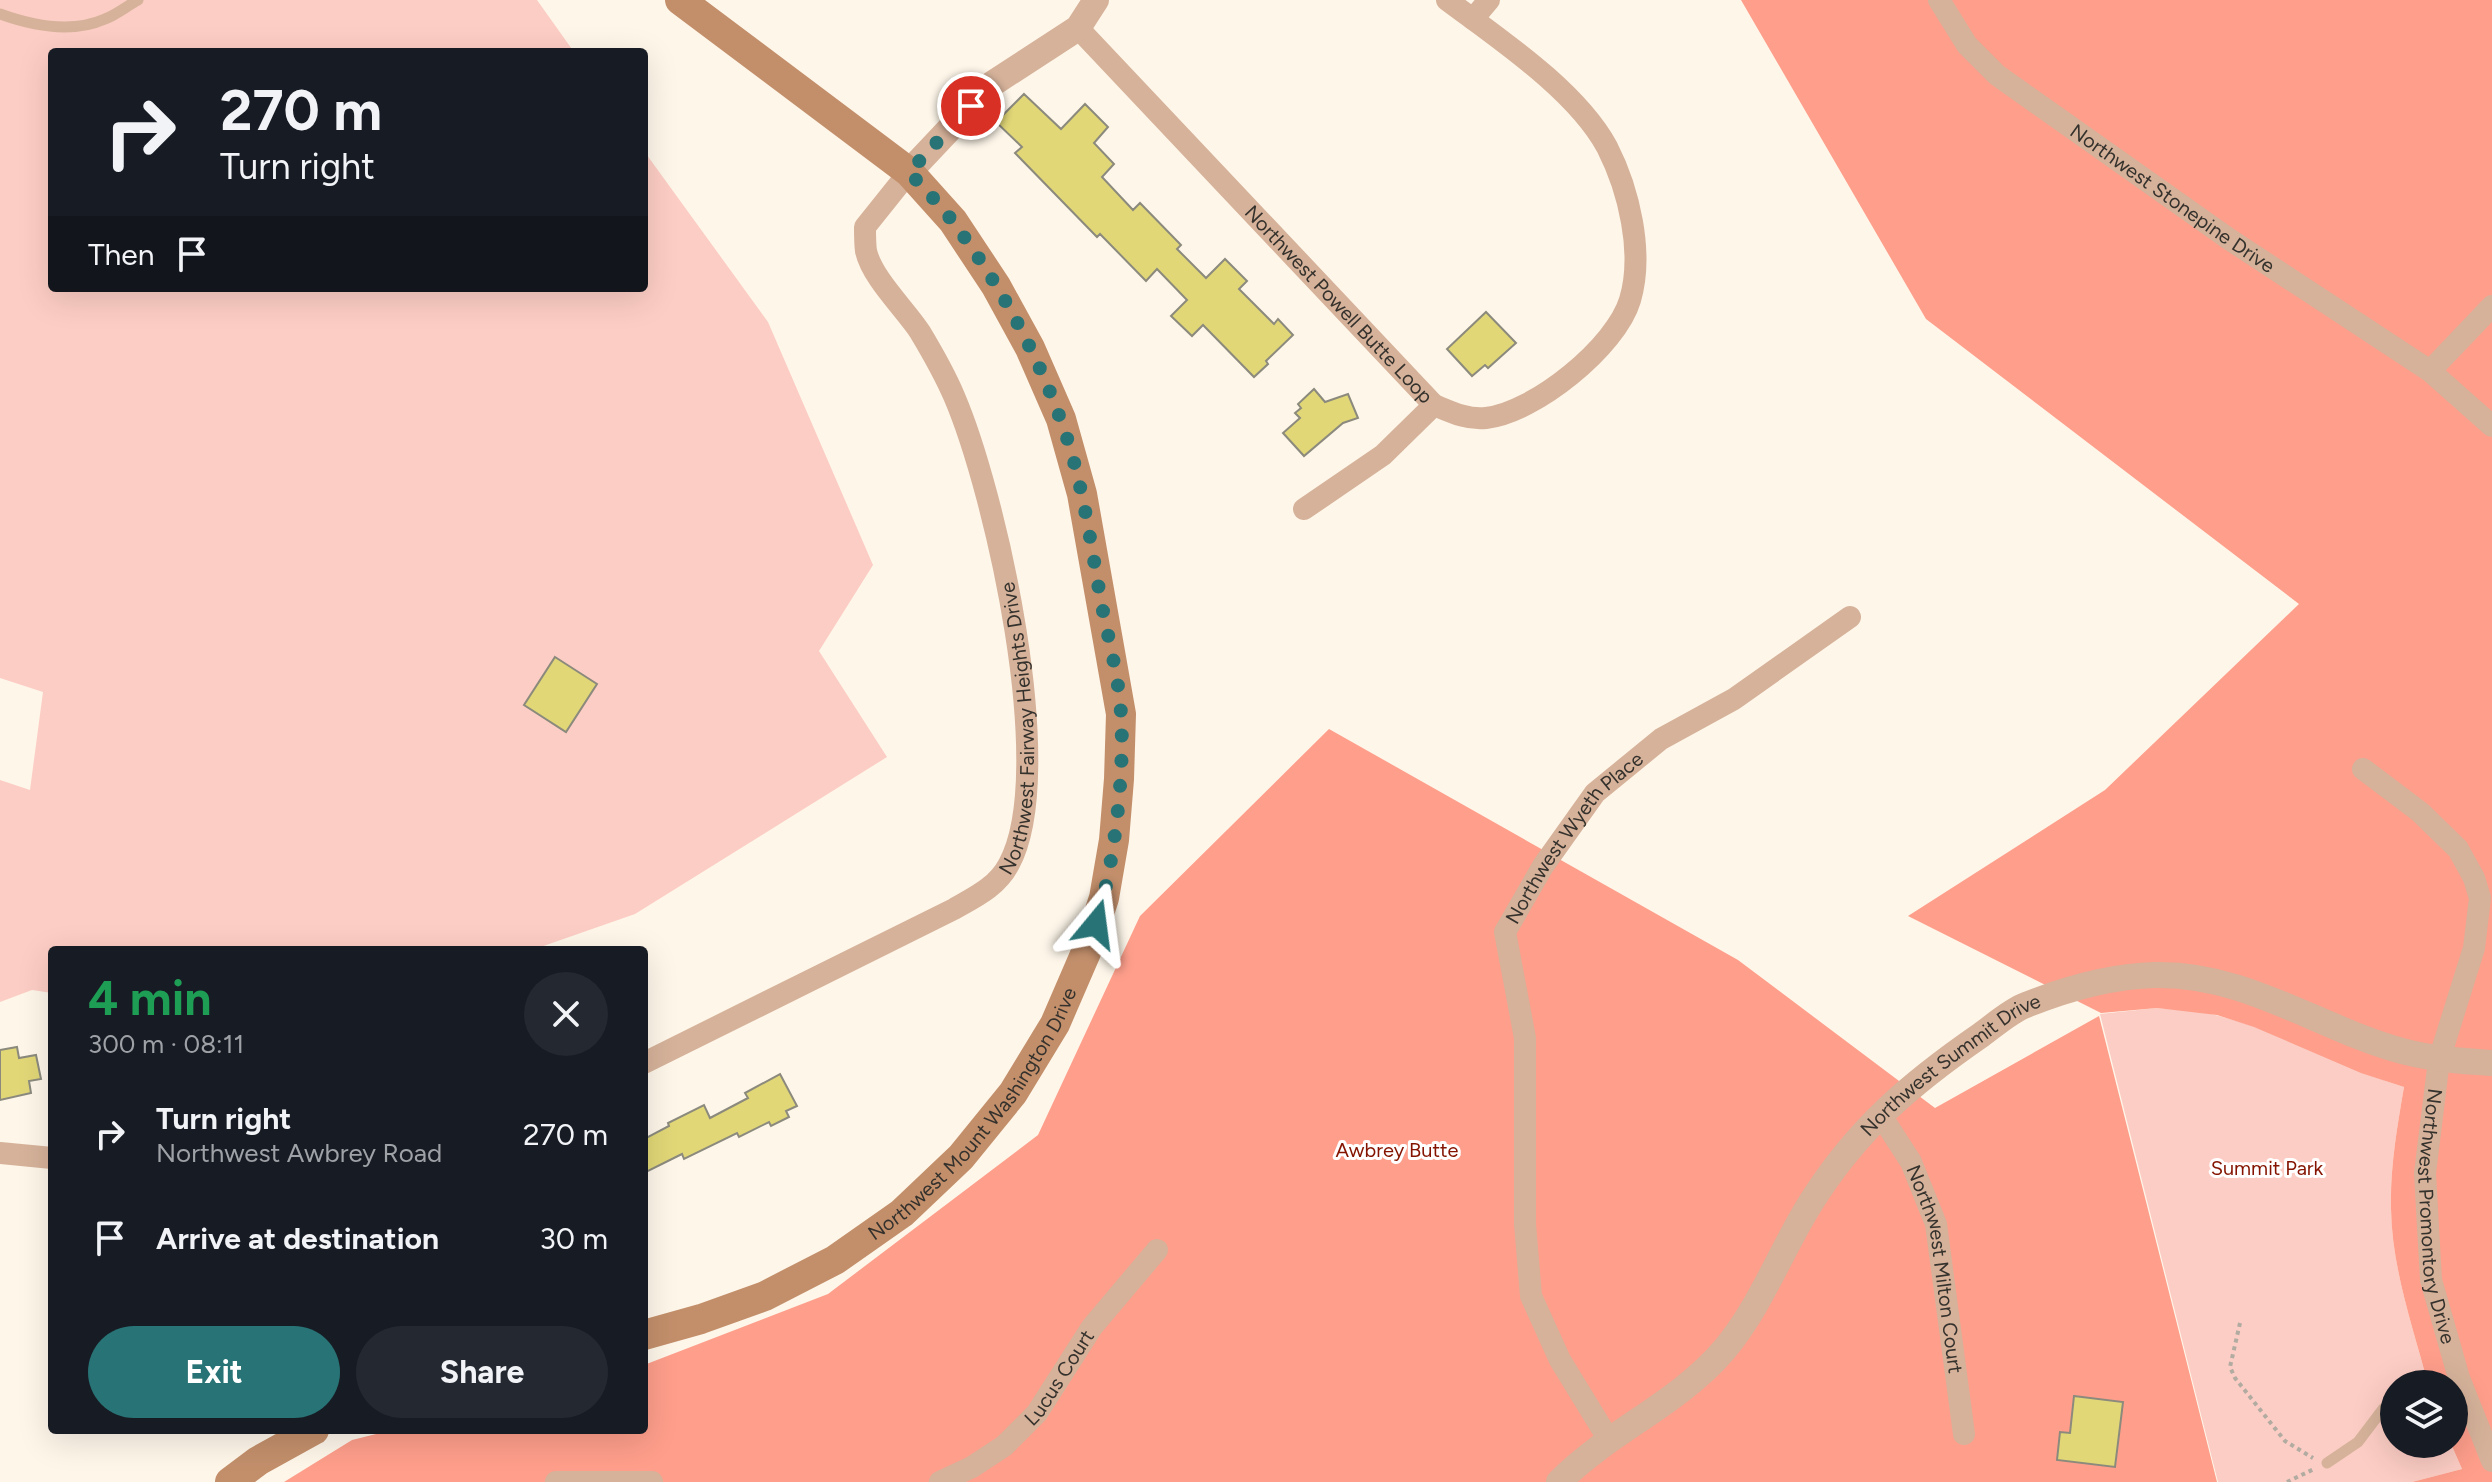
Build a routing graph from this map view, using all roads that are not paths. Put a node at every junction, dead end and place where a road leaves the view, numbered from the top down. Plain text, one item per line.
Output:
1 (138, 0) edge
2 (680, 0) edge
3 (1096, 0) edge
4 (1447, 0) edge
5 (1489, 0) edge
6 (1939, 0) edge
7 (0, 14) edge
8 (1473, 19) junction
9 (1078, 28) junction
10 (909, 172) junction
11 (2492, 306) edge
12 (2430, 371) junction
13 (1434, 405) junction
14 (2492, 426) edge
15 (1304, 509) dead end
16 (1850, 617) dead end
17 (2363, 769) dead end
18 (2439, 1060) junction
19 (648, 1061) edge
20 (2492, 1063) edge
21 (1880, 1114) junction
22 (0, 1153) edge
23 (48, 1158) edge
24 (1157, 1250) dead end
25 (648, 1334) edge
26 (2451, 1370) edge
27 (2468, 1412) edge
28 (2380, 1413) edge
29 (307, 1434) edge
30 (1964, 1434) dead end
31 (1609, 1440) junction
32 (2492, 1461) edge
33 (2327, 1463) road end
34 (230, 1482) edge
35 (556, 1482) edge
36 (652, 1482) edge
37 (940, 1482) edge
38 (1559, 1482) edge

1 - 7 lane
2 - 10 main road, Northwest Mount Washington Drive
3 - 9 street
4 - 8 street, Northwest Powell Butte Loop
5 - 8 street
6 - 12 street, Northwest Stonepine Drive
8 - 13 street, Northwest Powell Butte Loop
9 - 10 street
9 - 13 street, Northwest Powell Butte Loop
10 - 19 street, Northwest Fairway Heights Drive
10 - 25 main road, Northwest Mount Washington Drive
11 - 12 street
12 - 14 street, Northwest Stonepine Drive
13 - 15 street
16 - 31 street, Northwest Wyeth Place
17 - 18 street, Northwest Promontory Drive
18 - 20 street, Northwest Summit Drive
18 - 21 street, Northwest Summit Drive
18 - 26 street, Northwest Promontory Drive
21 - 30 street, Northwest Milton Court
21 - 31 street, Northwest Summit Drive
22 - 23 street
24 - 37 street, Lucus Court
27 - 32 street, Northwest Promontory Drive
28 - 33 lane
29 - 34 main road
31 - 38 street, Northwest Summit Drive
35 - 36 street

